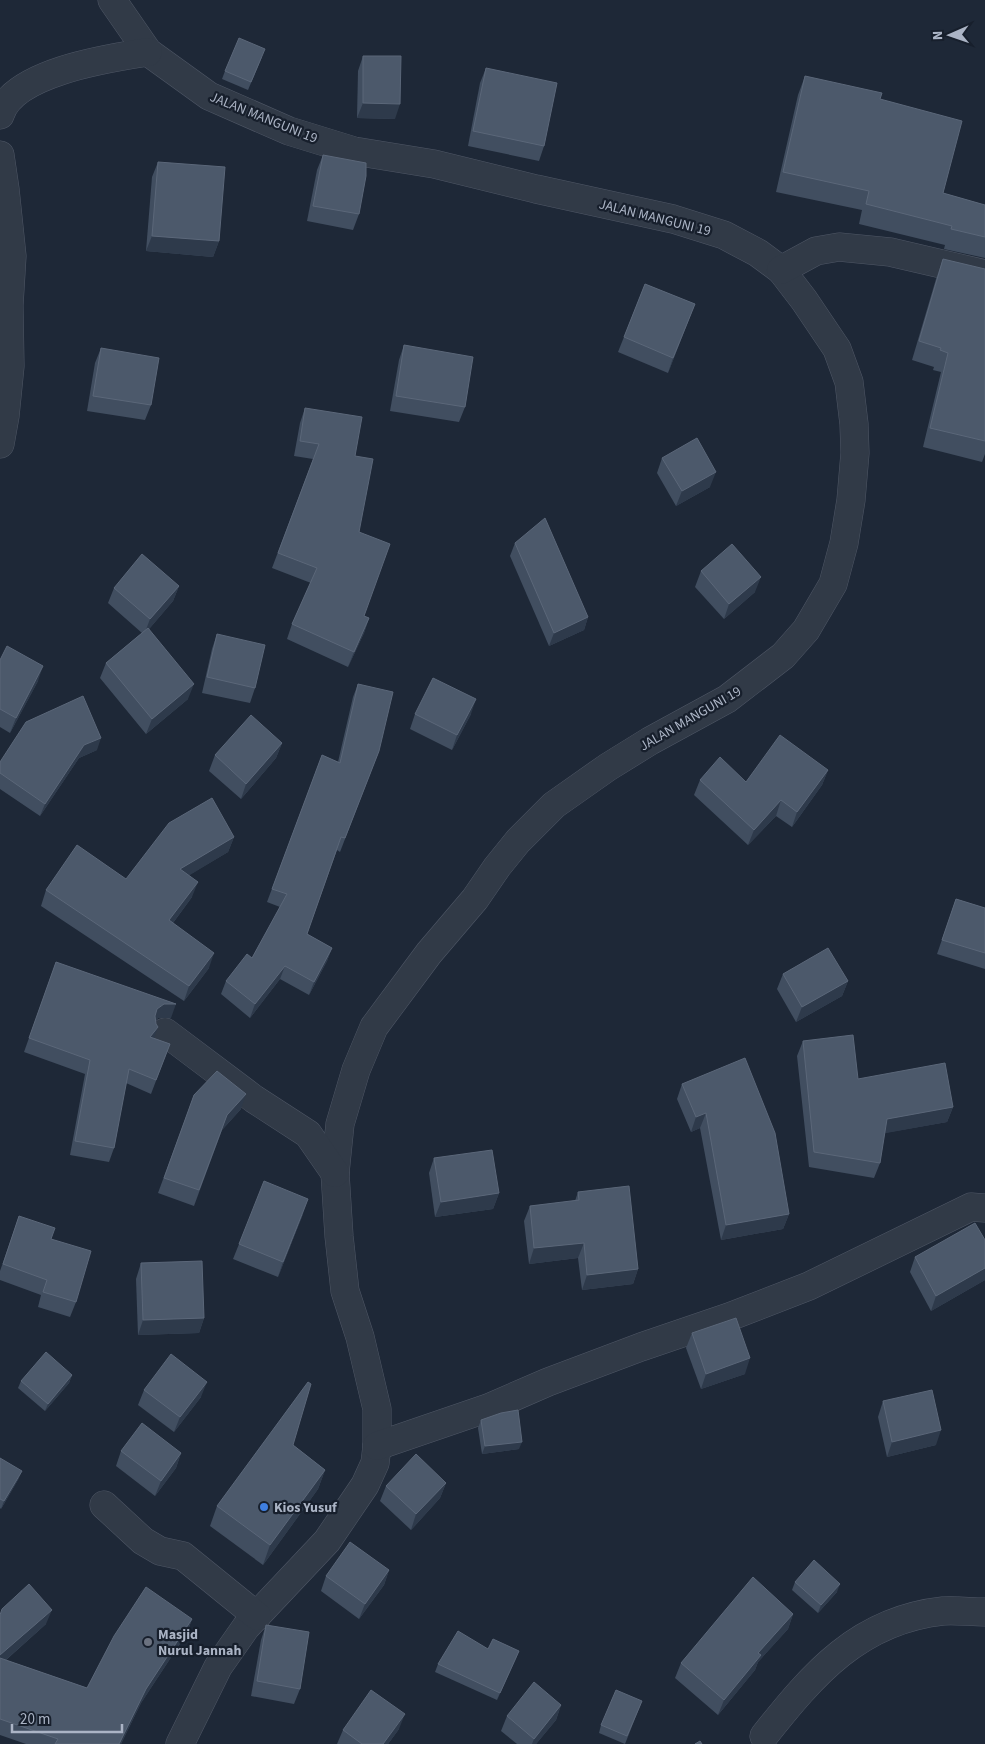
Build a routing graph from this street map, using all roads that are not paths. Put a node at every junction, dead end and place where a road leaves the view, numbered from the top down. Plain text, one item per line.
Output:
1 (112, 0) edge
2 (148, 52) junction
3 (0, 115) edge
4 (0, 155) edge
5 (781, 270) junction
6 (985, 274) edge
7 (0, 444) edge
8 (165, 1032) dead end
9 (335, 1173) junction
10 (985, 1208) edge
11 (377, 1446) junction
12 (104, 1505) dead end
13 (985, 1612) edge
14 (256, 1616) junction
15 (764, 1736) dead end
16 (180, 1744) edge

1 - 2 street, JALAN MANGUNI 19
2 - 3 street
2 - 5 street, JALAN MANGUNI 19
4 - 7 street
5 - 6 street
5 - 9 street, JALAN MANGUNI 19
8 - 9 street
9 - 11 street, JALAN MANGUNI 19
10 - 11 street
11 - 14 street, JALAN MANGUNI 19
12 - 14 street
13 - 15 street
14 - 16 street, JALAN MANGUNI 19

